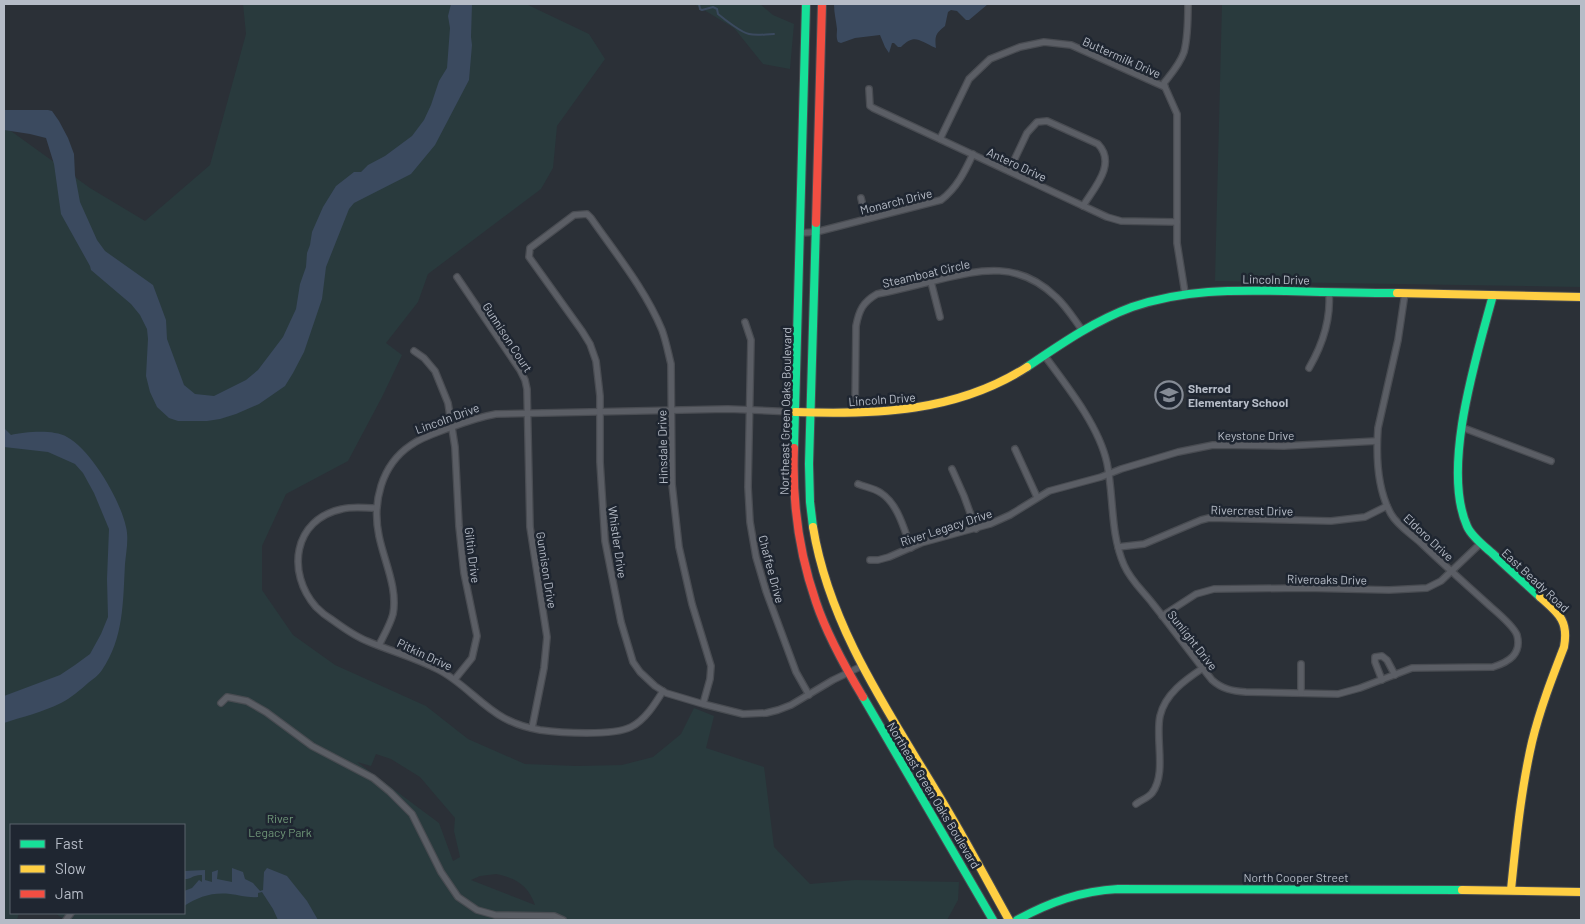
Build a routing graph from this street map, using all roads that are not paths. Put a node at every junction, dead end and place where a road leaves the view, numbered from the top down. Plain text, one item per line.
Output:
1 (806, 4) edge
2 (822, 4) edge
3 (1188, 4) edge
4 (1165, 87) junction
5 (869, 89) dead end
6 (940, 139) junction
7 (973, 154) junction
8 (1009, 171) junction
9 (861, 198) dead end
10 (1083, 206) junction
11 (580, 214) joint
12 (866, 219) junction
13 (1176, 222) junction
14 (800, 232) junction
15 (816, 232) junction
16 (457, 277) dead end
17 (930, 282) junction
18 (1185, 292) junction
19 (1329, 292) junction
20 (1404, 293) junction
21 (1493, 295) junction
22 (1581, 296) edge
23 (940, 317) dead end
24 (745, 322) dead end
25 (1082, 330) junction
26 (414, 351) dead end
27 (1044, 355) junction
28 (1309, 368) dead end
29 (672, 410) junction
30 (749, 410) junction
31 (600, 412) junction
32 (796, 412) junction
33 (527, 413) junction
34 (810, 413) junction
35 (855, 413) junction
36 (452, 427) junction
37 (1461, 427) junction
38 (1377, 441) junction
39 (1015, 449) dead end
40 (1551, 461) dead end
41 (952, 469) dead end
42 (1109, 474) junction
43 (858, 484) dead end
44 (1037, 497) junction
45 (1387, 506) junction
46 (376, 508) junction
47 (976, 528) junction
48 (1481, 543) junction
49 (1118, 547) junction
50 (911, 548) junction
51 (870, 560) dead end
52 (1451, 571) junction
53 (1162, 616) junction
54 (379, 645) junction
55 (1516, 652) joint
56 (1301, 664) dead end
57 (862, 666) junction
58 (1203, 668) junction
59 (849, 673) junction
60 (1395, 675) junction
61 (455, 679) junction
62 (1382, 680) junction
63 (663, 691) junction
64 (1301, 693) junction
65 (809, 695) junction
66 (221, 703) dead end
67 (703, 704) junction
68 (532, 728) junction
69 (1136, 804) dead end
70 (957, 827) junction
71 (944, 835) junction
72 (1511, 890) junction
73 (1581, 892) edge
74 (563, 920) edge
75 (993, 920) edge
76 (1009, 920) edge
77 (1017, 920) edge

1 - 14 main road, Northeast Green Oaks Boulevard
2 - 15 main road, Northeast Green Oaks Boulevard
3 - 4 street
4 - 6 street, Buttermilk Drive
4 - 13 street, Buttermilk Drive
5 - 6 street, Antero Drive
6 - 7 street, Antero Drive
7 - 8 street, Antero Drive
7 - 12 street, Monarch Drive
8 - 10 street, Antero Drive
8 - 10 street
9 - 12 street
10 - 13 street, Antero Drive
11 - 29 street, Hinsdale Drive
11 - 31 street, Whistler Drive
12 - 15 street, Monarch Drive
13 - 18 street, Buttermilk Drive
14 - 15 street, Monarch Drive
14 - 32 main road, Northeast Green Oaks Boulevard
15 - 34 main road, Northeast Green Oaks Boulevard
16 - 33 street, Gunnison Court
17 - 23 street
17 - 25 street, Steamboat Circle
17 - 35 street, Steamboat Circle
18 - 19 main road, Lincoln Drive
18 - 25 main road, Lincoln Drive
19 - 20 main road, Lincoln Drive
19 - 28 street
20 - 21 main road, Lincoln Drive
20 - 38 street, Eldoro Drive
21 - 22 main road, Lincoln Drive
21 - 37 main road, East Beady Road
24 - 30 street, Chaffee Drive
25 - 27 main road, Lincoln Drive
26 - 36 street, Giltin Drive
27 - 35 main road, Lincoln Drive
27 - 42 street, Sunlight Drive
29 - 30 street, Lincoln Drive
29 - 31 street, Lincoln Drive
29 - 67 street, Hinsdale Drive
30 - 32 street, Lincoln Drive
30 - 65 street, Chaffee Drive
31 - 33 street, Lincoln Drive
31 - 63 street, Whistler Drive
32 - 34 main road, Lincoln Drive
32 - 59 main road, Northeast Green Oaks Boulevard
33 - 36 street, Lincoln Drive
33 - 68 street, Gunnison Drive
34 - 35 main road, Lincoln Drive
34 - 57 main road, Northeast Green Oaks Boulevard
36 - 46 street, Lincoln Drive
36 - 61 street, Giltin Drive
37 - 40 street
37 - 48 main road, East Beady Road
38 - 42 street, Keystone Drive
38 - 45 street, Eldoro Drive
39 - 44 street
41 - 47 street
42 - 44 street, River Legacy Drive
42 - 49 street, Sunlight Drive
43 - 50 street
44 - 47 street, River Legacy Drive
45 - 49 street, Rivercrest Drive
45 - 52 street, Eldoro Drive
46 - 54 street, Lincoln Drive
46 - 54 street, Pitkin Drive
47 - 50 street, River Legacy Drive
48 - 52 street, Riveroaks Drive
48 - 72 main road, East Beady Road
49 - 53 street, Sunlight Drive
50 - 51 street, River Legacy Drive
52 - 53 street, Riveroaks Drive
52 - 55 street, Eldoro Drive
53 - 58 street, Sunlight Drive
54 - 61 street, Pitkin Drive
55 - 60 street, Sunlight Drive
56 - 64 street
57 - 59 street, Whistler Drive
57 - 70 main road, Northeast Green Oaks Boulevard
58 - 64 street, Sunlight Drive
58 - 69 street
59 - 65 street, Whistler Drive
59 - 71 main road, Northeast Green Oaks Boulevard
60 - 62 street, Sunlight Drive
60 - 62 street
61 - 68 street, Pitkin Drive
62 - 64 street, Sunlight Drive
63 - 67 street, Whistler Drive
63 - 68 street, Pitkin Drive
65 - 67 street, Whistler Drive
66 - 74 street
70 - 71 main road
70 - 76 main road, Northeast Green Oaks Boulevard
71 - 75 main road, Northeast Green Oaks Boulevard
72 - 73 main road, North Cooper Street
72 - 77 main road, North Cooper Street

